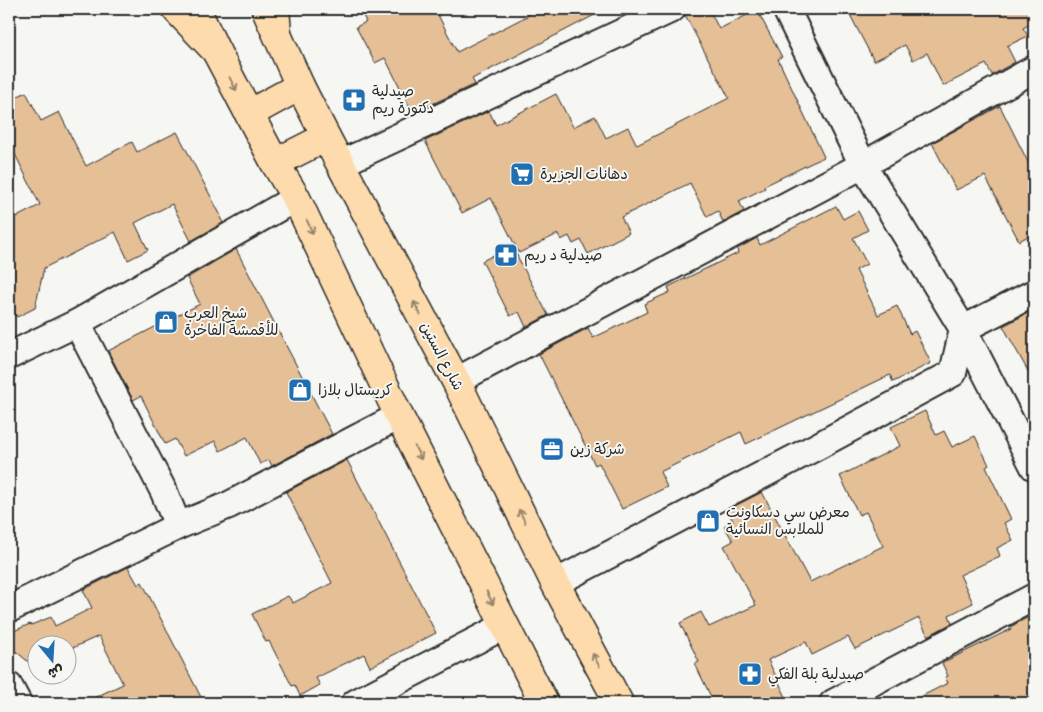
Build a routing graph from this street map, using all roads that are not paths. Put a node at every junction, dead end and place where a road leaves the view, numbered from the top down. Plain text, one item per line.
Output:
1 (176, 9) edge
2 (196, 9) edge
3 (672, 9) edge
4 (786, 9) edge
5 (273, 17) edge
6 (216, 51) junction
7 (1034, 69) edge
8 (300, 86) junction
9 (249, 114) junction
10 (326, 137) junction
11 (275, 163) junction
12 (340, 164) junction
13 (863, 165) junction
14 (296, 198) junction
15 (1034, 293) edge
16 (76, 323) junction
17 (963, 329) junction
18 (9, 356) edge
19 (456, 381) junction
20 (399, 416) junction
21 (1034, 467) edge
22 (178, 526) junction
23 (555, 583) junction
24 (1034, 597) edge
25 (9, 608) edge
26 (504, 626) junction
27 (9, 686) edge
28 (18, 703) edge
29 (355, 703) edge
30 (544, 703) edge
31 (619, 703) edge
32 (833, 703) edge

1 - 6 main road
2 - 6 main road
3 - 12 street
4 - 13 street
5 - 8 main road, شارع الستين
6 -> 9 main road
7 - 13 street
8 - 9 main road
8 - 10 main road, شارع الستين
9 - 11 main road
10 - 11 main road
10 - 12 main road, شارع الستين
11 - 14 main road
19 -> 12 main road, شارع الستين
13 - 17 street
13 - 19 street
14 - 16 street
14 -> 20 main road
15 - 17 street
16 - 18 street
16 - 22 street
17 - 21 street
17 - 23 street
23 -> 19 main road, شارع الستين
20 - 22 street
20 -> 26 main road
22 - 25 street
31 -> 23 main road, شارع الستين
24 - 32 street
26 - 29 street
26 - 30 main road
27 - 28 street

